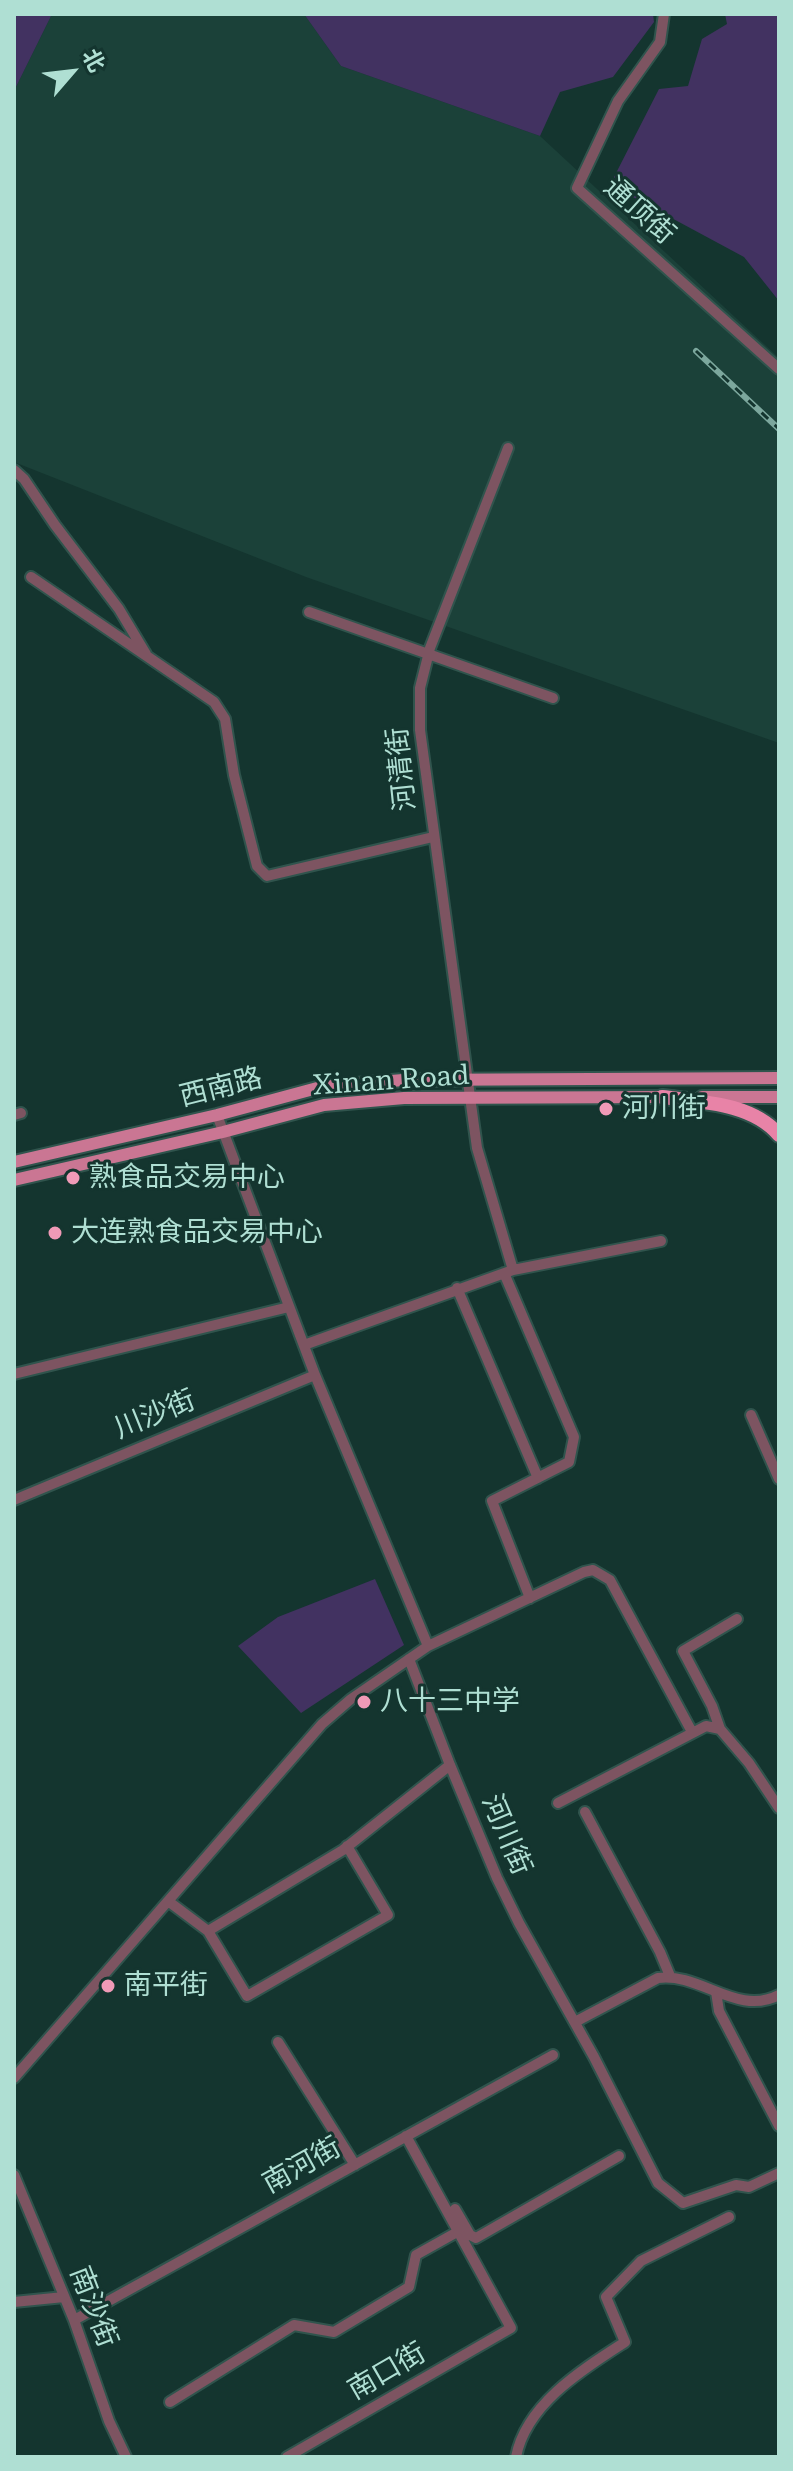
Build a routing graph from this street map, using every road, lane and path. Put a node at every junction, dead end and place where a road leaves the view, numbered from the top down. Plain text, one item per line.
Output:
1 (664, 14) edge
2 (779, 369) edge
3 (508, 448) dead end
4 (14, 470) edge
5 (31, 577) dead end
6 (309, 612) dead end
7 (428, 653) junction
8 (149, 659) junction
9 (553, 698) dead end
10 (433, 837) junction
11 (779, 1078) edge
12 (469, 1079) junction
13 (662, 1097) junction
14 (779, 1097) edge
15 (471, 1098) junction
16 (217, 1115) junction
17 (223, 1132) junction
18 (779, 1135) edge
19 (14, 1162) edge
20 (14, 1180) edge
21 (661, 1241) dead end
22 (509, 1271) junction
23 (457, 1288) junction
24 (289, 1307) junction
25 (304, 1345) junction
26 (14, 1374) edge
27 (315, 1375) junction
28 (751, 1415) dead end
29 (538, 1478) junction
30 (779, 1479) edge
31 (14, 1500) edge
32 (530, 1598) junction
33 (737, 1619) dead end
34 (428, 1646) junction
35 (409, 1659) junction
36 (720, 1729) junction
37 (692, 1732) junction
38 (450, 1765) junction
39 (558, 1803) dead end
40 (779, 1808) edge
41 (585, 1812) dead end
42 (347, 1846) junction
43 (168, 1901) junction
44 (208, 1931) junction
45 (670, 1976) junction
46 (716, 1992) junction
47 (779, 1995) edge
48 (575, 2022) junction
49 (278, 2042) dead end
50 (553, 2055) dead end
51 (14, 2078) edge
52 (779, 2126) edge
53 (406, 2136) junction
54 (619, 2156) dead end
55 (355, 2165) junction
56 (779, 2173) edge
57 (14, 2175) edge
58 (434, 2185) junction
59 (729, 2217) dead end
60 (459, 2231) junction
61 (64, 2297) junction
62 (14, 2302) edge
63 (74, 2320) junction
64 (170, 2402) dead end
65 (126, 2457) edge
66 (287, 2457) edge
67 (516, 2457) edge

1 - 2 street, 通顶街
3 - 7 street, 河清街
4 - 8 street
5 - 8 street
6 - 7 street
7 - 9 street
7 - 10 street, 河清街
8 - 10 street
10 - 12 street, 河清街
11 - 12 main road, 西南路
12 - 15 street, 河清街
12 - 16 main road, 西南路
13 - 14 main road, Xinan Road
13 - 15 main road, Xinan Road
13 - 18 highway
15 - 17 main road, Xinan Road
15 - 22 street, 河清街
16 - 17 street
16 - 19 main road, 西南路
17 - 20 main road, Xinan Road
17 - 24 street
21 - 22 street
22 - 23 street
22 - 29 street, 河清街
23 - 25 street
23 - 29 street
24 - 25 street
24 - 26 street
25 - 27 street
27 - 31 street, 川沙街
27 - 34 street
28 - 30 street
29 - 32 street
32 - 34 street
32 - 37 street
33 - 36 street
34 - 35 street
35 - 38 street, 河川街
35 - 43 street
36 - 37 street
36 - 40 street
37 - 39 street
38 - 42 street
38 - 48 street, 河川街
41 - 45 street
42 - 44 street
42 - 44 street
43 - 44 street
43 - 51 street
45 - 46 street
45 - 48 street
46 - 47 street
46 - 52 street
48 - 56 street, 河川街
49 - 55 street
50 - 53 street, 南河街
53 - 55 street, 南河街
53 - 58 street
54 - 58 street
55 - 63 street, 南河街
57 - 61 street, 南沙街
58 - 60 street
59 - 67 street
60 - 64 street
60 - 66 street, 南口街
61 - 62 street
61 - 63 street, 南沙街
63 - 65 street, 南沙街

